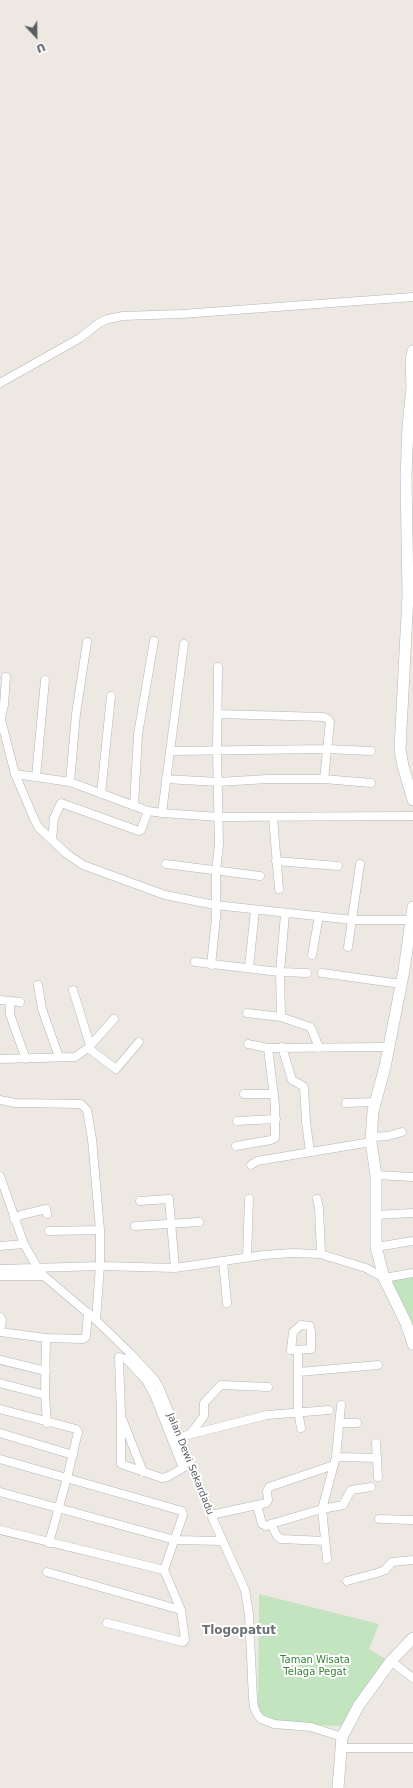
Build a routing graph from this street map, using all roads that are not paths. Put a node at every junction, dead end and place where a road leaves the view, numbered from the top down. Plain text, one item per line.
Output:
1 (413, 297) edge
2 (413, 352) edge
3 (0, 383) edge
4 (412, 413) edge
5 (154, 641) dead end
6 (87, 642) dead end
7 (184, 644) dead end
8 (218, 667) dead end
9 (6, 677) dead end
10 (45, 680) dead end
11 (111, 696) dead end
12 (218, 714) junction
13 (0, 716) edge
14 (327, 749) junction
15 (171, 751) junction
16 (217, 751) junction
17 (372, 751) dead end
18 (15, 774) junction
19 (36, 777) junction
20 (166, 779) junction
21 (324, 779) junction
22 (70, 782) junction
23 (218, 782) junction
24 (371, 783) dead end
25 (102, 794) junction
26 (413, 800) edge
27 (134, 806) junction
28 (148, 811) junction
29 (162, 813) junction
30 (413, 816) edge
31 (273, 817) junction
32 (219, 818) junction
33 (52, 840) junction
34 (276, 861) junction
35 (166, 864) dead end
36 (360, 864) dead end
37 (338, 866) dead end
38 (216, 871) junction
39 (260, 876) dead end
40 (279, 889) dead end
41 (216, 905) junction
42 (413, 907) edge
43 (255, 910) junction
44 (285, 914) junction
45 (319, 916) junction
46 (353, 920) junction
47 (410, 920) junction
48 (348, 947) dead end
49 (312, 955) dead end
50 (195, 962) dead end
51 (211, 965) junction
52 (249, 967) junction
53 (280, 972) junction
54 (409, 972) edge
55 (307, 973) dead end
56 (322, 973) dead end
57 (401, 984) junction
58 (38, 985) dead end
59 (73, 990) dead end
60 (0, 1000) edge
61 (10, 1002) junction
62 (20, 1002) dead end
63 (247, 1013) dead end
64 (281, 1017) junction
65 (114, 1019) dead end
66 (139, 1042) dead end
67 (248, 1044) dead end
68 (89, 1046) junction
69 (388, 1047) junction
70 (268, 1048) junction
71 (282, 1048) junction
72 (319, 1048) junction
73 (59, 1057) junction
74 (0, 1059) edge
75 (26, 1059) junction
76 (244, 1094) dead end
77 (274, 1094) junction
78 (0, 1100) edge
79 (375, 1102) junction
80 (346, 1103) dead end
81 (276, 1119) junction
82 (237, 1121) dead end
83 (402, 1132) dead end
84 (372, 1140) junction
85 (236, 1146) dead end
86 (310, 1152) junction
87 (251, 1165) dead end
88 (376, 1175) junction
89 (413, 1177) edge
90 (0, 1179) edge
91 (249, 1199) dead end
92 (317, 1199) dead end
93 (140, 1201) dead end
94 (413, 1212) edge
95 (47, 1214) dead end
96 (375, 1215) junction
97 (14, 1219) junction
98 (199, 1222) dead end
99 (171, 1224) junction
100 (135, 1226) dead end
101 (100, 1230) junction
102 (49, 1232) dead end
103 (413, 1241) edge
104 (24, 1244) junction
105 (0, 1246) edge
106 (376, 1248) junction
107 (321, 1254) junction
108 (247, 1257) junction
109 (223, 1261) junction
110 (100, 1266) junction
111 (37, 1267) junction
112 (175, 1268) junction
113 (0, 1270) edge
114 (413, 1273) edge
115 (0, 1276) edge
116 (44, 1276) junction
117 (384, 1278) junction
118 (227, 1303) dead end
119 (88, 1313) junction
120 (0, 1317) edge
121 (96, 1320) junction
122 (409, 1322) edge
123 (0, 1332) edge
124 (46, 1338) junction
125 (413, 1344) edge
126 (298, 1350) dead end
127 (0, 1360) edge
128 (378, 1365) dead end
129 (136, 1370) junction
130 (46, 1371) junction
131 (299, 1372) junction
132 (120, 1375) junction
133 (0, 1383) edge
134 (268, 1387) dead end
135 (45, 1395) junction
136 (341, 1405) dead end
137 (0, 1410) edge
138 (329, 1410) dead end
139 (298, 1411) junction
140 (121, 1416) junction
141 (47, 1423) junction
142 (340, 1423) junction
143 (357, 1423) dead end
144 (301, 1428) dead end
145 (0, 1433) edge
146 (191, 1433) junction
147 (180, 1437) junction
148 (376, 1443) dead end
149 (73, 1455) junction
150 (336, 1457) junction
151 (377, 1458) junction
152 (0, 1459) edge
153 (190, 1464) junction
154 (334, 1465) junction
155 (183, 1468) junction
156 (143, 1472) junction
157 (378, 1477) dead end
158 (67, 1478) junction
159 (371, 1487) dead end
160 (0, 1492) edge
161 (257, 1505) junction
162 (58, 1508) junction
163 (322, 1509) junction
164 (211, 1515) junction
165 (379, 1519) dead end
166 (413, 1520) edge
167 (271, 1524) junction
168 (0, 1530) edge
169 (175, 1540) junction
170 (222, 1541) junction
171 (325, 1541) junction
172 (49, 1543) junction
173 (327, 1559) dead end
174 (413, 1560) edge
175 (164, 1570) junction
176 (47, 1572) dead end
177 (347, 1581) dead end
178 (181, 1610) junction
179 (107, 1623) dead end
180 (413, 1638) edge
181 (391, 1661) junction
182 (413, 1678) edge
183 (342, 1743) junction
184 (413, 1748) edge
185 (338, 1788) edge

1 - 3 street
2 - 4 street
4 - 26 street
5 - 27 street
6 - 22 street
7 - 15 street
8 - 12 street
9 - 13 street
10 - 19 street
11 - 25 street
12 - 14 street
12 - 16 street
13 - 18 street
14 - 16 street
14 - 17 street
14 - 21 street
15 - 16 street
15 - 20 street
16 - 23 street
18 - 19 street
18 - 33 street
19 - 22 street
20 - 23 street
20 - 29 street
21 - 23 street
21 - 24 street
22 - 25 street
23 - 32 street
25 - 27 street
27 - 28 street
28 - 29 street
28 - 33 street
29 - 32 street
30 - 31 street
31 - 32 street
31 - 34 street
32 - 38 street
33 - 41 street
34 - 37 street
34 - 40 street
35 - 38 street
36 - 46 street
38 - 39 street
38 - 41 street
41 - 43 street
41 - 51 street
42 - 47 street
43 - 44 street
43 - 52 street
44 - 45 street
44 - 53 street
45 - 46 street
45 - 49 street
46 - 47 street
46 - 48 street
47 - 54 street
50 - 51 street
51 - 52 street
52 - 53 street
53 - 55 street
53 - 64 street
54 - 57 street
56 - 57 street
57 - 69 street
58 - 73 street
59 - 68 street
60 - 61 street
61 - 62 street
61 - 75 street
63 - 64 street
64 - 72 street
65 - 68 street
66 - 68 street
67 - 70 street
68 - 73 street
69 - 72 street
69 - 79 street
70 - 71 street
70 - 77 street
71 - 72 street
71 - 86 street
73 - 75 street
74 - 75 street
76 - 77 street
77 - 81 street
78 - 101 street
79 - 80 street
79 - 84 street
81 - 82 street
81 - 85 street
83 - 84 street
84 - 86 street
84 - 88 street
86 - 87 street
88 - 89 street
88 - 96 street
90 - 97 street, Jalan Dewi Sekardadu
91 - 108 street
92 - 107 street
93 - 99 street
94 - 96 street
95 - 97 street
96 - 106 street
97 - 104 street, Jalan Dewi Sekardadu
98 - 99 street
99 - 100 street
99 - 112 street
101 - 102 street
101 - 110 street
103 - 106 street
104 - 105 street
104 - 111 street, Jalan Dewi Sekardadu
106 - 117 street
107 - 108 street
107 - 117 street
108 - 109 street
109 - 112 street
109 - 118 street
110 - 111 street
110 - 112 street
110 - 121 street
111 - 113 street
111 - 116 street, Jalan Dewi Sekardadu
114 - 117 street
115 - 116 street
116 - 119 street, Jalan Dewi Sekardadu
117 - 122 street
119 - 121 street, Jalan Dewi Sekardadu
119 - 124 street
120 - 123 street
121 - 147 street, Jalan Dewi Sekardadu
122 - 125 street
123 - 124 street
124 - 130 street
126 - 131 street
127 - 130 street
128 - 131 street
129 - 132 street
129 - 132 street
129 - 155 street
130 - 135 street
131 - 139 street
132 - 140 street
133 - 135 street
134 - 146 street
135 - 141 street
136 - 142 street
137 - 141 street
138 - 139 street
139 - 144 street
139 - 146 street
140 - 156 street
140 - 156 street
141 - 149 street
142 - 143 street
142 - 150 street
145 - 149 street
146 - 147 street
147 - 153 street, Jalan Dewi Sekardadu
148 - 151 street
149 - 158 street
150 - 151 street
150 - 154 street
151 - 157 street
152 - 158 street
153 - 155 street
153 - 164 street, Jalan Dewi Sekardadu
154 - 161 street
154 - 163 street
155 - 156 street
158 - 162 street
158 - 169 street
159 - 163 street
160 - 162 street
161 - 164 street
161 - 167 street
162 - 169 street
162 - 172 street
163 - 167 street
163 - 171 street
164 - 170 street, Jalan Dewi Sekardadu
165 - 166 street
167 - 171 street
168 - 172 street
169 - 170 street
169 - 175 street
170 - 183 street, Jalan Dewi Sekardadu
171 - 173 street
172 - 175 street
174 - 177 street
175 - 178 street
176 - 178 street
178 - 179 street
180 - 181 street
181 - 182 street
181 - 183 street
183 - 184 street
183 - 185 street

